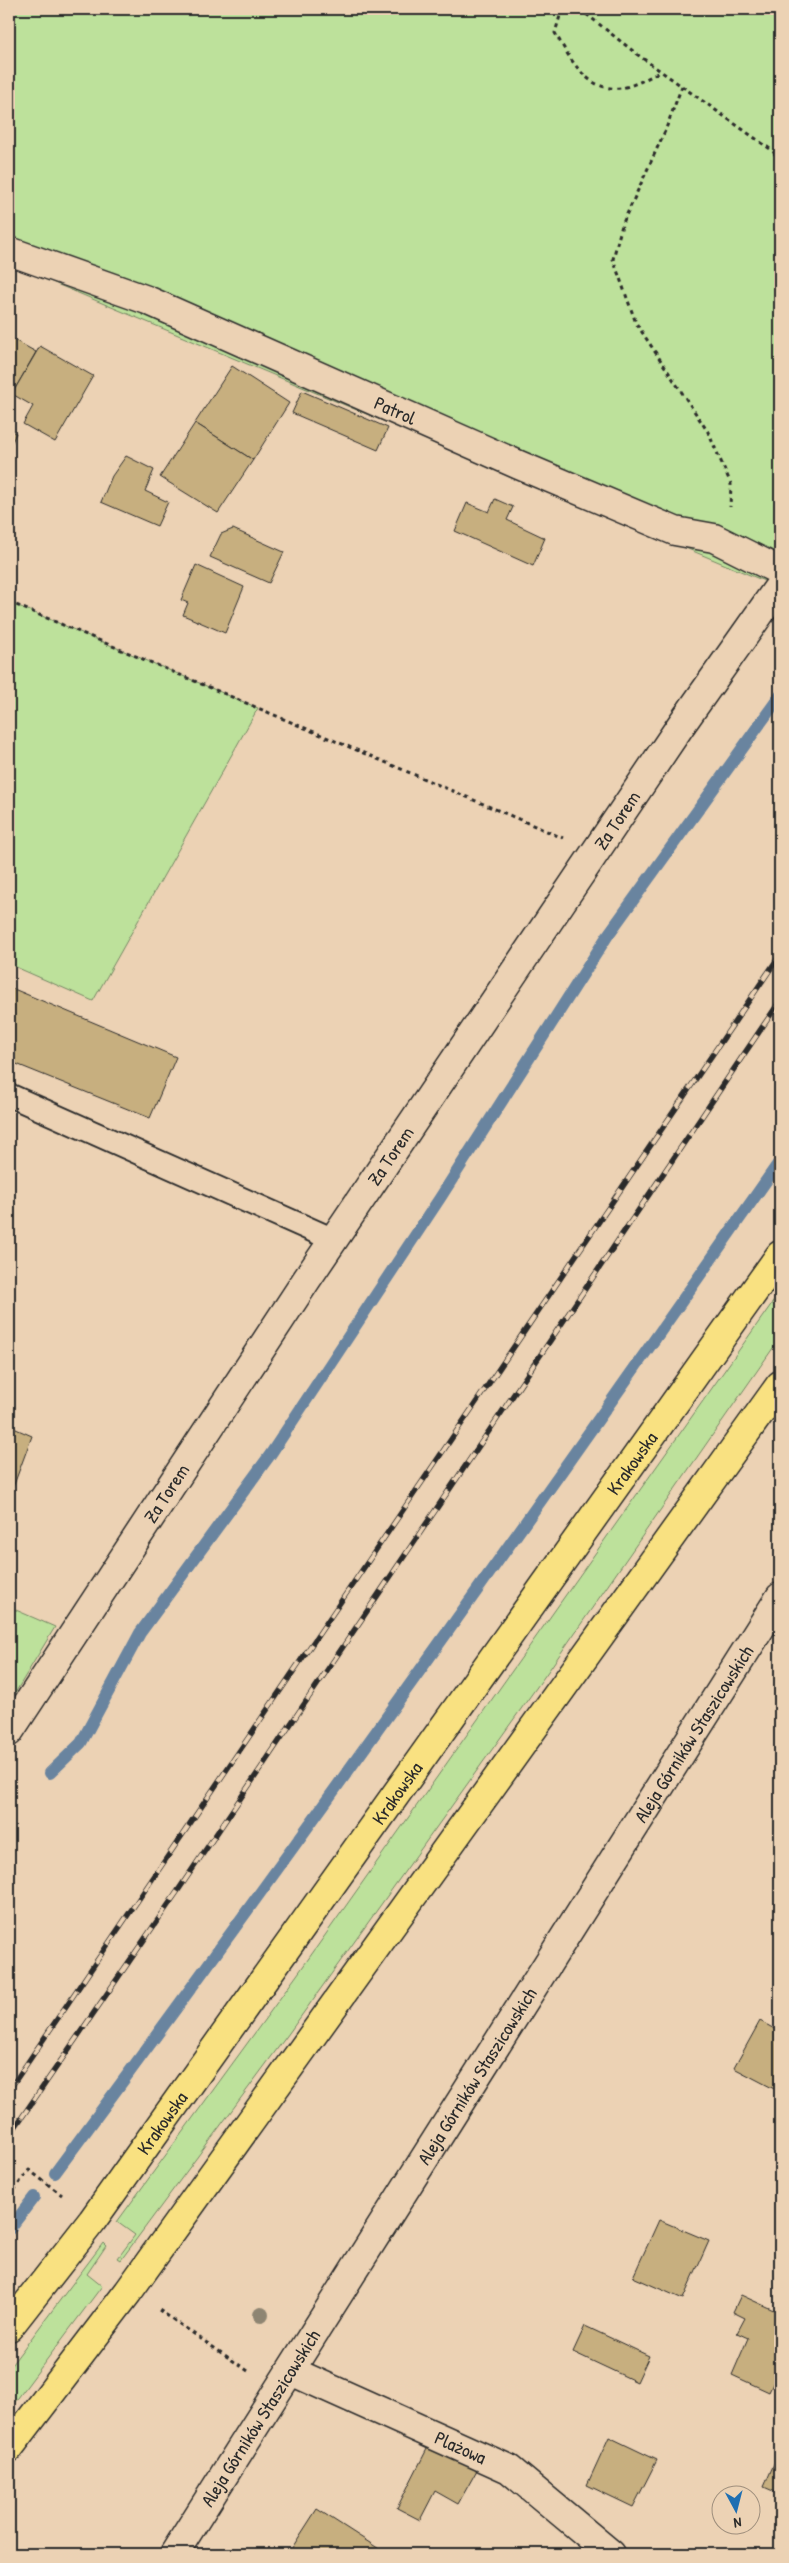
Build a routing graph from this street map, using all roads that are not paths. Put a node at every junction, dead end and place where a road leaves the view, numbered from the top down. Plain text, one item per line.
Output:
1 (9, 251) edge
2 (780, 571) edge
3 (780, 585) edge
4 (9, 1095) edge
5 (334, 1240) junction
6 (780, 1255) edge
7 (780, 1385) edge
8 (780, 1597) edge
9 (9, 1732) edge
10 (9, 2327) edge
11 (291, 2371) junction
12 (9, 2448) edge
13 (174, 2554) edge
14 (611, 2554) edge

1 - 2 street, Patrol
3 - 5 street, Za Torem
4 - 5 lane
5 - 9 street, Za Torem
6 - 10 main road, Krakowska
7 - 12 main road
8 - 11 street, Aleja Górników Staszicowskich
11 - 13 street, Aleja Górników Staszicowskich
11 - 14 street, Plażowa

